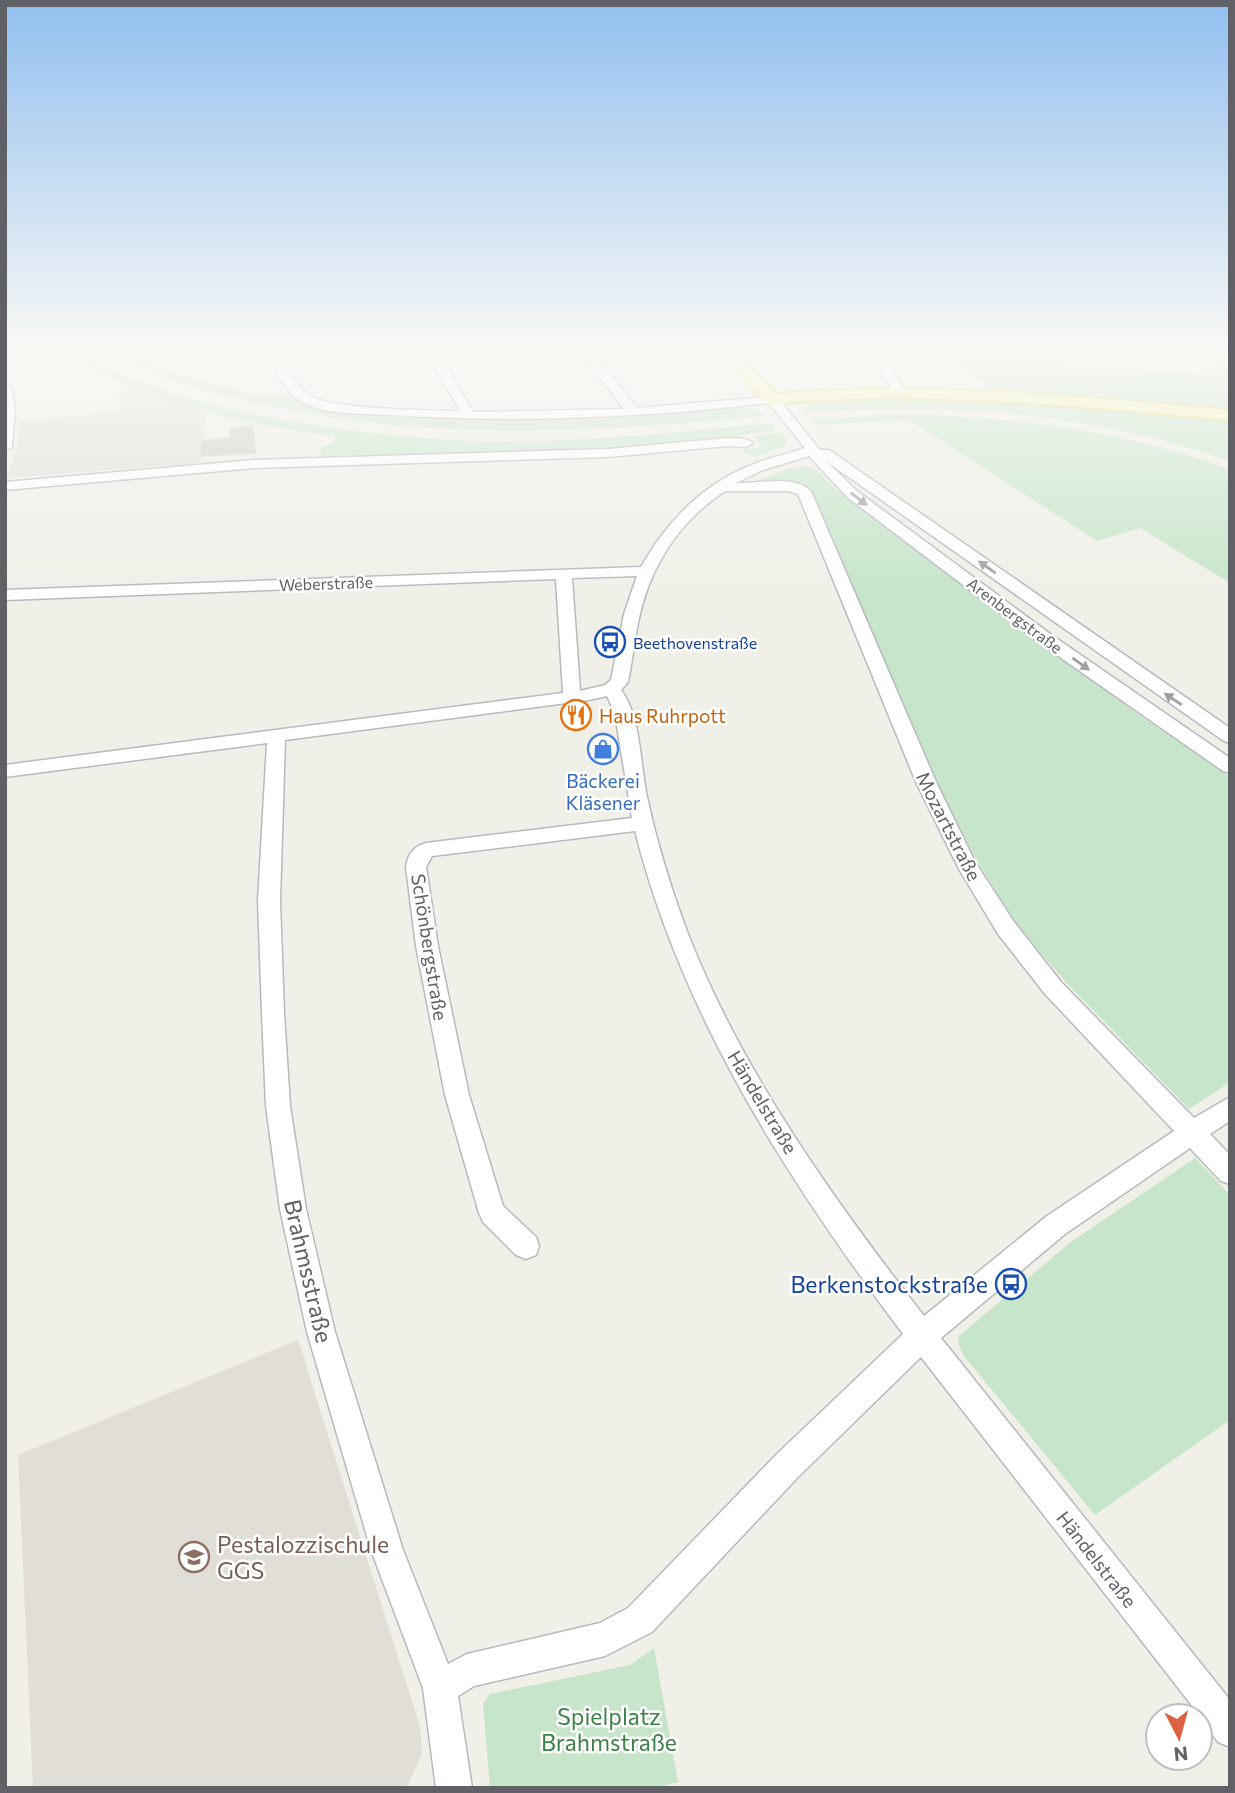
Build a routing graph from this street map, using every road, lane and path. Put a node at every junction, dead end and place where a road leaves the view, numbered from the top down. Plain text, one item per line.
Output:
1 (799, 430) edge
2 (746, 443) dead end
3 (812, 450) junction
4 (5, 486) edge
5 (722, 486) junction
6 (647, 572) junction
7 (564, 574) junction
8 (5, 595) edge
9 (611, 689) junction
10 (572, 698) junction
11 (276, 737) junction
12 (1230, 737) edge
13 (1230, 767) edge
14 (5, 771) edge
15 (644, 823) junction
16 (1230, 1107) edge
17 (1190, 1133) junction
18 (1230, 1173) edge
19 (526, 1246) dead end
20 (922, 1336) junction
21 (440, 1688) junction
22 (1230, 1730) edge
23 (454, 1788) edge

1 - 3 street, Arenbergstraße
2 - 4 street
3 - 5 street
12 -> 3 street, Arenbergstraße
3 -> 13 street, Arenbergstraße
5 - 6 street
5 - 17 street, Mozartstraße
6 - 7 street, Weberstraße
6 - 9 street
7 - 8 street, Weberstraße
7 - 10 street
9 - 10 street
9 - 15 street, Händelstraße
10 - 11 street
11 - 14 street
11 - 21 street, Brahmsstraße
15 - 19 street, Schönbergstraße
15 - 20 street, Händelstraße
16 - 17 street
17 - 18 street, Mozartstraße
17 - 20 street
20 - 21 street
20 - 22 street, Händelstraße
21 - 23 street, Brahmsstraße

